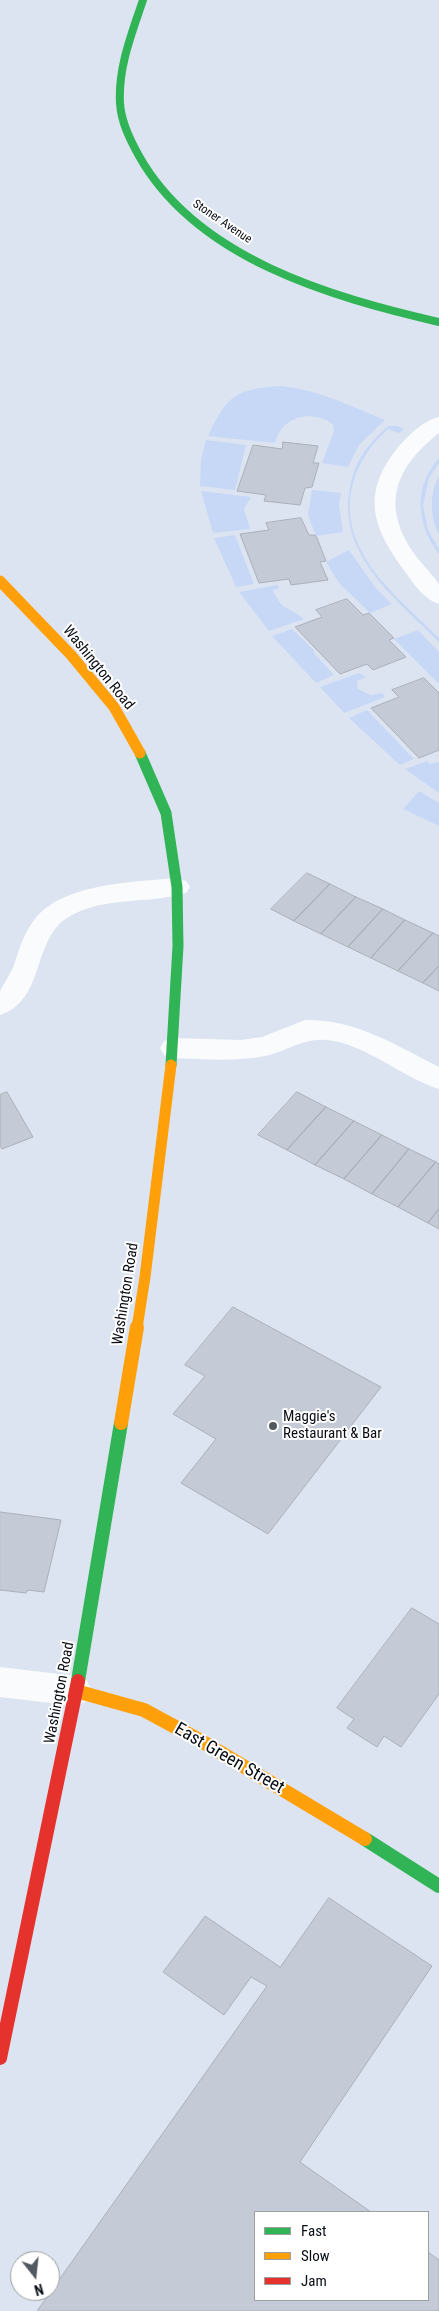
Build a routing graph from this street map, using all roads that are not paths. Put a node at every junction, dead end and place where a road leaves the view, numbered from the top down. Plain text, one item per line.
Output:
1 (143, 0) edge
2 (439, 322) edge
3 (439, 423) edge
4 (0, 581) edge
5 (439, 597) edge
6 (177, 887) junction
7 (0, 1005) edge
8 (173, 1048) junction
9 (439, 1079) edge
10 (0, 1682) edge
11 (76, 1691) junction
12 (439, 1886) edge
13 (0, 2058) edge

1 - 2 main road, Stoner Avenue
3 - 5 street
4 - 6 main road, Washington Road
6 - 7 street
6 - 8 main road, Washington Road
8 - 9 street
8 - 11 main road, Washington Road
10 - 11 street, East Green Street
11 - 12 main road, East Green Street
11 - 13 main road, Washington Road

